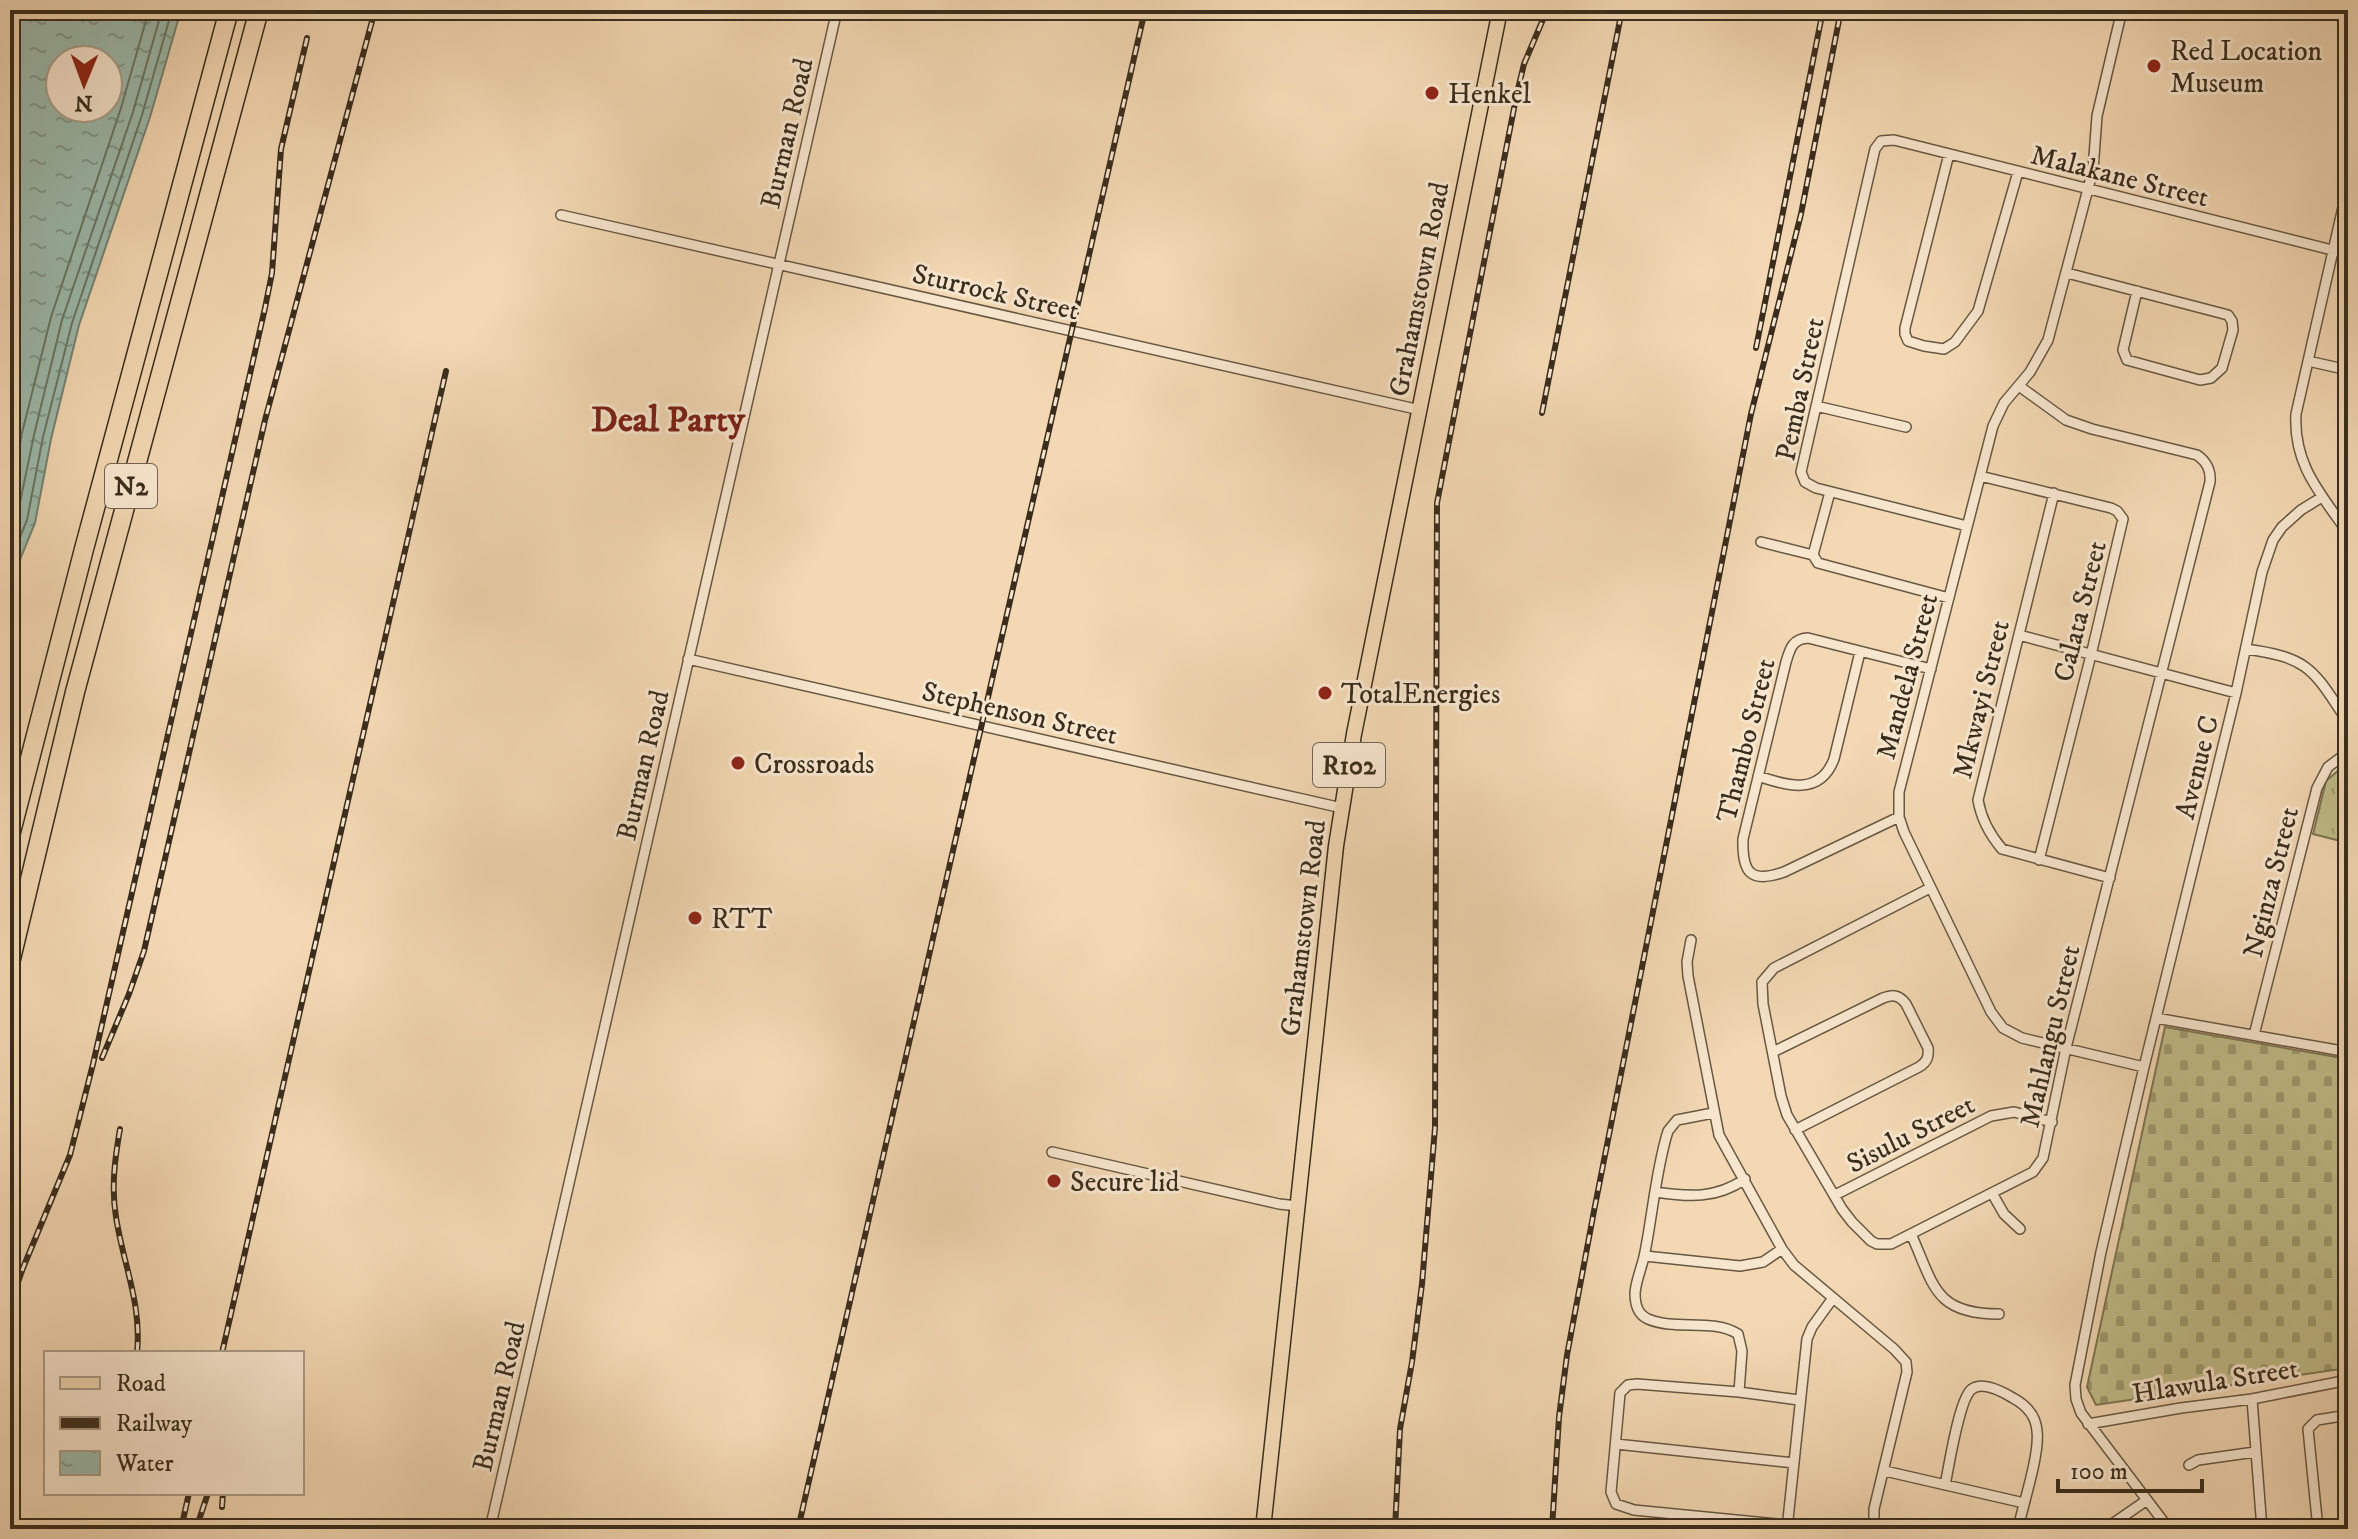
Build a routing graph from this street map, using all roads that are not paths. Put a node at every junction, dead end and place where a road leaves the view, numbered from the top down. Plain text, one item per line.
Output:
1 (229, 10) edge
2 (259, 10) edge
3 (837, 10) edge
4 (1500, 10) edge
5 (2122, 10) edge
6 (2315, 10) edge
7 (2348, 18) edge
8 (1881, 141) joint
9 (1949, 154) junction
10 (2018, 172) junction
11 (2348, 185) edge
12 (2088, 190) junction
13 (561, 215) dead end
14 (2333, 251) junction
15 (2348, 254) edge
16 (778, 264) junction
17 (2067, 273) junction
18 (2137, 291) junction
19 (2308, 361) junction
20 (2348, 370) edge
21 (2019, 386) junction
22 (1816, 406) junction
23 (1420, 410) junction
24 (1906, 427) dead end
25 (1980, 476) junction
26 (1830, 492) junction
27 (2054, 493) junction
28 (2322, 497) junction
29 (1967, 526) junction
30 (2348, 533) edge
31 (1761, 542) dead end
32 (1813, 555) junction
33 (1949, 598) junction
34 (2019, 635) junction
35 (2246, 649) junction
36 (1860, 652) junction
37 (2091, 655) junction
38 (688, 659) junction
39 (1931, 669) junction
40 (2162, 674) junction
41 (2236, 693) junction
42 (2348, 722) edge
43 (2348, 752) edge
44 (1758, 776) junction
45 (1342, 808) junction
46 (1899, 817) junction
47 (10, 836) edge
48 (2039, 860) junction
49 (2110, 878) junction
50 (1930, 888) junction
51 (1691, 940) dead end
52 (10, 963) edge
53 (2156, 1018) junction
54 (2254, 1035) junction
55 (2066, 1048) junction
56 (1773, 1052) junction
57 (2348, 1052) edge
58 (2144, 1067) junction
59 (1713, 1113) junction
60 (2052, 1122) junction
61 (1795, 1130) junction
62 (1052, 1152) dead end
63 (1745, 1179) junction
64 (1656, 1192) junction
65 (1992, 1193) junction
66 (1835, 1195) junction
67 (1298, 1206) junction
68 (2020, 1229) dead end
69 (1911, 1234) junction
70 (1782, 1249) junction
71 (1645, 1256) junction
72 (1833, 1298) junction
73 (1999, 1314) dead end
74 (2348, 1380) edge
75 (1739, 1392) junction
76 (2252, 1399) junction
77 (1799, 1400) junction
78 (2348, 1415) edge
79 (2088, 1424) junction
80 (1616, 1444) junction
81 (2255, 1452) junction
82 (1794, 1463) junction
83 (2189, 1465) dead end
84 (1885, 1471) junction
85 (1945, 1485) junction
86 (2147, 1500) junction
87 (2024, 1503) junction
88 (1725, 1525) edge
89 (886, 1526) dead end
90 (1787, 1527) edge
91 (490, 1529) edge
92 (899, 1529) edge
93 (1263, 1529) edge
94 (1877, 1529) edge
95 (2018, 1529) edge
96 (2105, 1529) edge
97 (2169, 1529) edge
98 (2262, 1529) edge
99 (2318, 1529) edge

1 - 47 highway, N2
2 - 52 highway, N2
3 - 16 street, Burman Road
4 - 23 main road, Grahamstown Road / R102
5 - 12 street, Mandela Street
6 - 7 street
8 - 9 street, Malakane Street
8 - 22 street, Pemba Street
9 - 10 street, Malakane Street
9 - 10 street
10 - 12 street, Malakane Street
11 - 14 street
12 - 14 street, Malakane Street
12 - 17 street, Mandela Street
13 - 16 street, Sturrock Street
14 - 15 street, Malakane Street
14 - 19 street
16 - 23 street, Sturrock Street
16 - 38 street, Burman Road
17 - 18 street
17 - 21 street, Mandela Street
18 - 18 street
19 - 20 street
19 - 28 street
21 - 25 street, Mandela Street
21 - 40 street, Mahlangu Street
22 - 24 street
22 - 26 street, Pemba Street
23 - 45 main road, Grahamstown Road / R102
25 - 27 street, Calata Street
25 - 29 street, Mandela Street
26 - 29 street, Pemba Street
26 - 32 street
27 - 34 street, Mkwayi Street
27 - 37 street, Calata Street
28 - 30 street
28 - 35 street, Avenue C
29 - 33 street, Mandela Street
31 - 32 street
32 - 33 street
33 - 39 street, Mandela Street
34 - 37 street
34 - 48 street, Mkwayi Street
35 - 41 street, Avenue C
35 - 42 street
36 - 39 street, Thambo Street
36 - 44 street
36 - 44 street, Thambo Street
37 - 40 street
37 - 48 street, Calata Street
38 - 45 street, Stephenson Street
38 - 91 street, Burman Road
39 - 46 street, Mandela Street
40 - 41 street
40 - 49 street, Mahlangu Street
41 - 53 street, Avenue C
43 - 54 street, Nginza Street
44 - 46 street, Thambo Street
45 - 67 main road, Grahamstown Road / R102
46 - 50 street, Mandela Street
48 - 49 street, Mkwayi Street
49 - 55 street, Mahlangu Street
50 - 55 street, Mandela Street
50 - 56 street, Mahlangu Street
51 - 59 street
53 - 54 street
53 - 58 street, Avenue C
54 - 57 street
55 - 58 street, Mandela Street
55 - 60 street, Mahlangu Street
56 - 61 street, Mahlangu Street
56 - 61 street
58 - 79 street, Avenue C
59 - 63 street
59 - 64 street
60 - 65 street, Mahlangu Street
60 - 66 street, Sisulu Street
61 - 66 street, Mahlangu Street
62 - 67 street
63 - 64 street
63 - 70 street
64 - 71 street
65 - 68 street
65 - 69 street, Mahlangu Street
66 - 69 street, Mahlangu Street
67 - 93 main road, Grahamstown Road / R102
69 - 73 street
70 - 71 street
70 - 72 street
71 - 75 street
72 - 77 street
72 - 84 street
74 - 76 street, Hlawula Street
75 - 77 street
75 - 80 street
76 - 79 street, Hlawula Street
76 - 81 street
77 - 82 street
78 - 99 street
79 - 86 street
80 - 82 street
80 - 88 street
81 - 83 street
81 - 98 street
82 - 90 street
84 - 85 street
84 - 94 street
85 - 87 street
85 - 87 street
86 - 96 street
86 - 97 street
87 - 95 street
88 - 90 street
89 - 92 street

